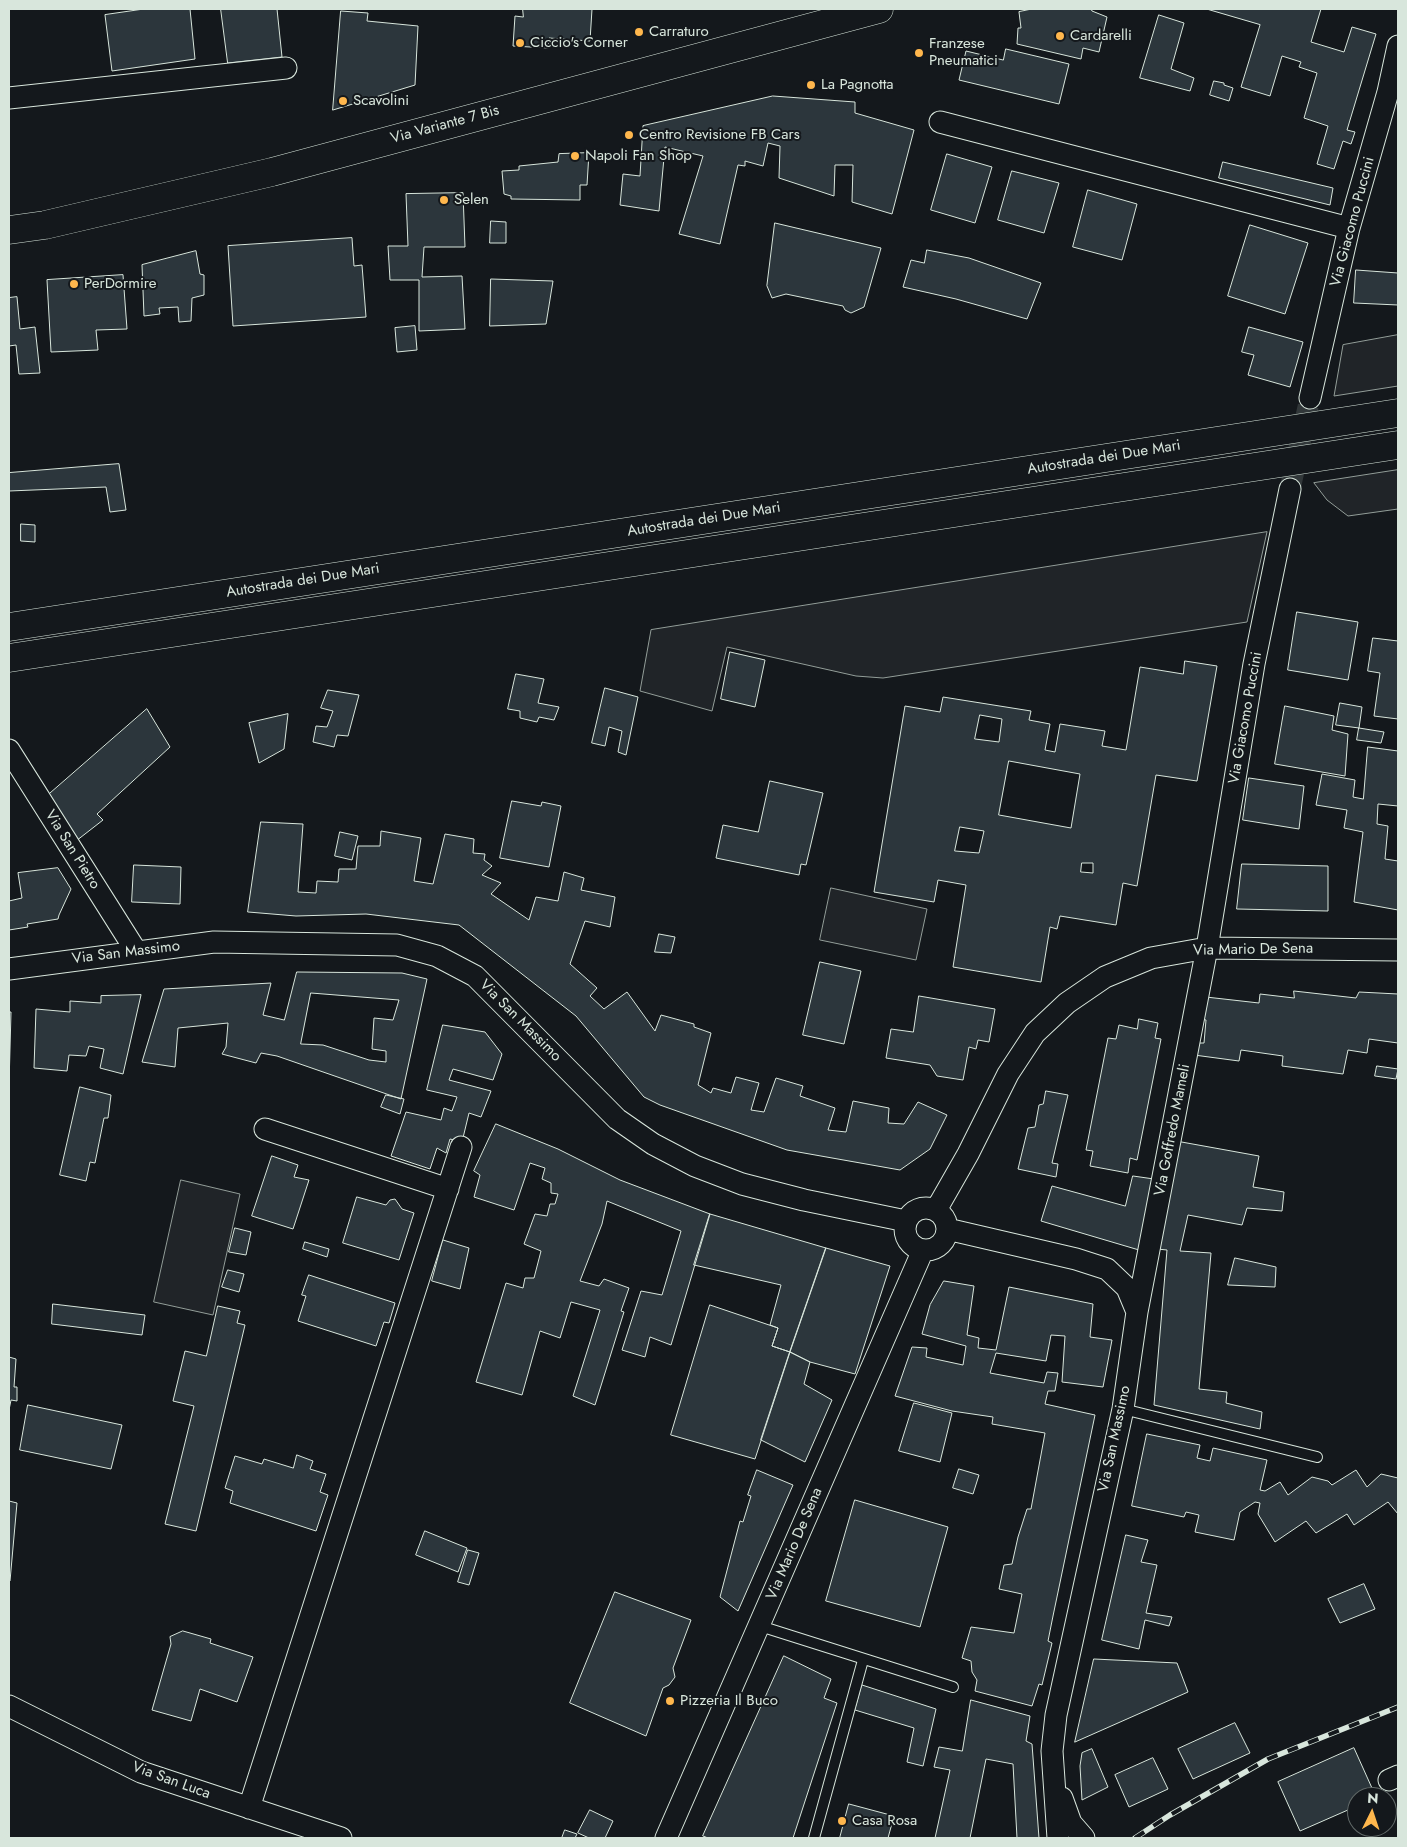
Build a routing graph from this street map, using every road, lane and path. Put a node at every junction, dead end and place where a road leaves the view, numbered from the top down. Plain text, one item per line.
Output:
1 (879, 9) edge
2 (1398, 46) edge
3 (286, 68) dead end
4 (1393, 93) edge
5 (9, 98) edge
6 (940, 122) dead end
7 (1349, 228) junction
8 (9, 230) edge
9 (1310, 398) tunnel mouth
10 (1398, 413) edge
11 (1398, 445) edge
12 (1290, 489) tunnel mouth
13 (9, 627) edge
14 (9, 658) edge
15 (9, 750) edge
16 (1207, 948) junction
17 (1398, 950) edge
18 (136, 951) junction
19 (9, 969) edge
20 (265, 1129) dead end
21 (461, 1147) dead end
22 (448, 1189) junction
23 (936, 1210) junction
24 (906, 1221) junction
25 (947, 1229) junction
26 (923, 1250) junction
27 (1137, 1312) junction
28 (1123, 1409) junction
29 (1317, 1457) dead end
30 (760, 1626) junction
31 (863, 1660) junction
32 (953, 1687) dead end
33 (9, 1706) edge
34 (1054, 1779) junction
35 (249, 1808) junction
36 (341, 1838) edge
37 (666, 1838) edge
38 (814, 1838) edge
39 (1058, 1838) edge
40 (1084, 1838) edge

1 - 8 main road, Via Variante 7 Bis
2 - 4 street, Via Giacomo Puccini
3 - 5 street
4 - 7 street, Via Giacomo Puccini
6 - 7 street
7 - 9 street, Via Giacomo Puccini
10 - 13 main road, Autostrada dei Due Mari
11 - 14 main road, Autostrada dei Due Mari
12 - 16 street, Via Giacomo Puccini
15 - 18 street, Via San Pietro
16 - 17 street, Via Mario De Sena
16 - 23 street, Via Mario De Sena
16 - 27 street, Via Goffredo Mameli
18 - 19 street, Via San Massimo
18 - 24 street, Via San Massimo
20 - 22 street
21 - 22 street
22 - 35 street
23 - 24 street
23 - 25 street
24 - 26 street
25 - 26 street
25 - 27 street
26 - 30 street, Via Mario De Sena
27 - 28 street, Via San Massimo
28 - 29 lane
28 - 34 street, Via San Massimo
30 - 31 lane
30 - 37 street, Via Mario De Sena
31 - 32 lane
31 - 38 lane
33 - 35 street, Via San Luca
34 - 39 street, Via San Massimo
34 - 40 street
35 - 36 street, Via San Luca

